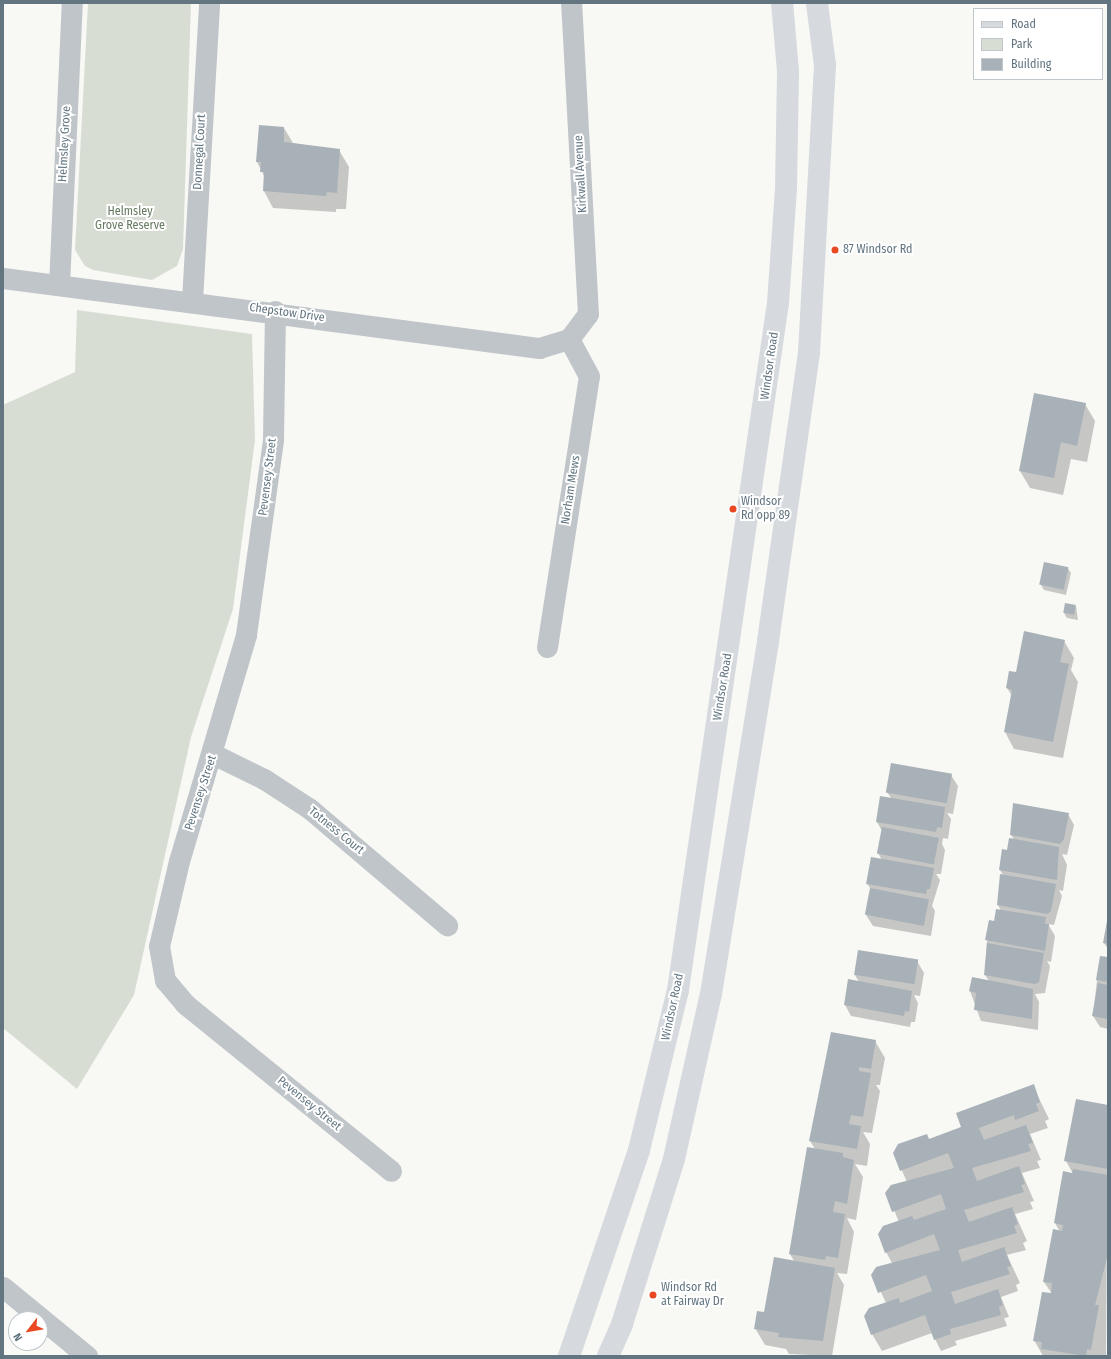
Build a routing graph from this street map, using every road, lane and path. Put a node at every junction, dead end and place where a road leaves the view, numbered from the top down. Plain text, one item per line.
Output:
1 (72, 3) edge
2 (208, 3) edge
3 (571, 3) edge
4 (782, 3) edge
5 (817, 3) edge
6 (3, 278) edge
7 (59, 285) junction
8 (192, 300) junction
9 (275, 311) junction
10 (568, 339) junction
11 (547, 647) dead end
12 (213, 754) junction
13 (447, 925) dead end
14 (391, 1171) dead end
15 (3, 1287) edge
16 (87, 1356) edge
17 (569, 1356) edge
18 (608, 1356) edge

1 - 7 street, Helmsley Grove
2 - 8 street, Donnegal Court
3 - 10 street, Kirkwall Avenue
4 - 17 main road, Windsor Road
5 - 18 main road
6 - 7 street, Chepstow Drive
7 - 8 street, Chepstow Drive
8 - 9 street, Chepstow Drive
9 - 10 street, Chepstow Drive
9 - 12 street, Pevensey Street
10 - 11 street, Norham Mews
12 - 13 street, Totness Court
12 - 14 street, Pevensey Street
15 - 16 street

